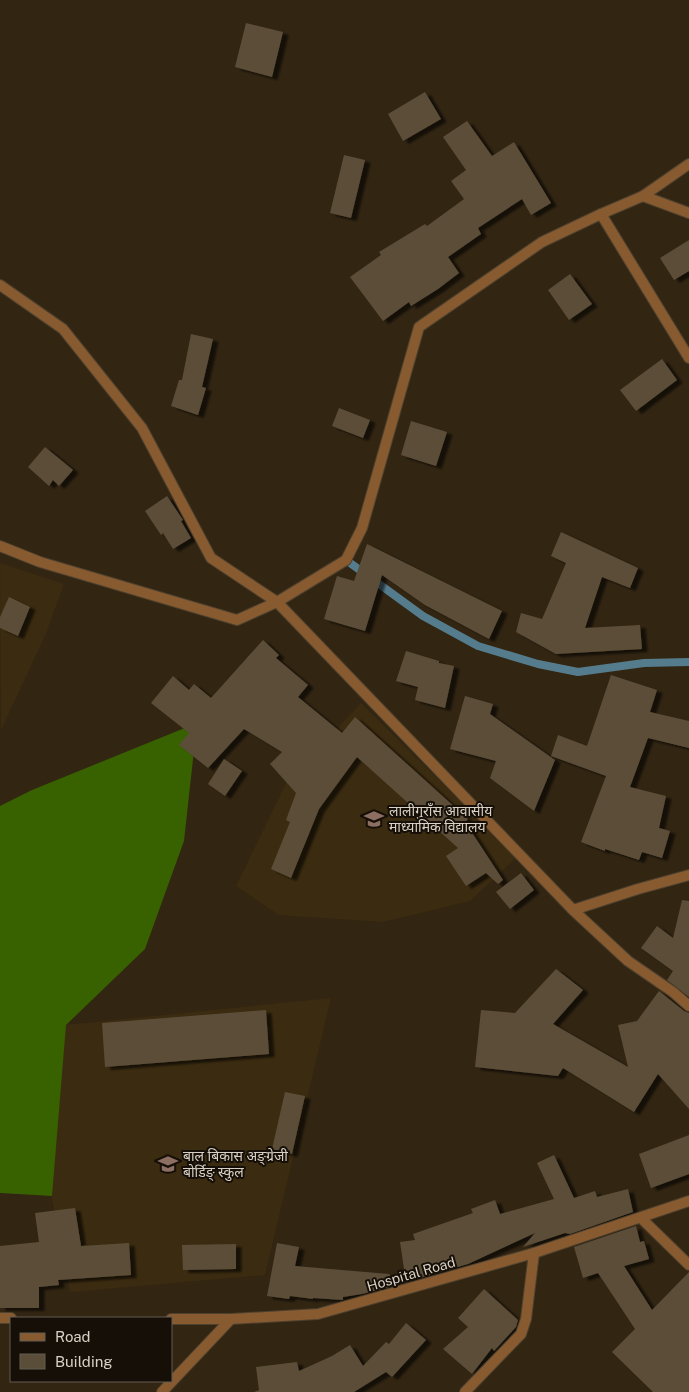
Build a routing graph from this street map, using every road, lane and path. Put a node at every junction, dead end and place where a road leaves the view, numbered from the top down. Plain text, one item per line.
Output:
1 (689, 164) edge
2 (643, 196) junction
3 (689, 213) edge
4 (601, 214) junction
5 (0, 285) edge
6 (689, 358) edge
7 (0, 546) edge
8 (277, 602) junction
9 (689, 875) edge
10 (573, 910) junction
11 (689, 1006) edge
12 (689, 1201) edge
13 (641, 1218) junction
14 (534, 1253) junction
15 (689, 1264) edge
16 (172, 1319) edge
17 (231, 1319) junction
18 (172, 1381) edge
19 (171, 1382) edge
20 (162, 1392) edge
21 (465, 1392) edge

1 - 2 street
2 - 3 street
2 - 4 street
4 - 6 street
4 - 8 street
5 - 8 street
7 - 8 street
8 - 10 street
9 - 10 street
10 - 11 street
12 - 13 street, Hospital Road
13 - 14 street, Hospital Road
13 - 15 street
14 - 17 street, Hospital Road
14 - 21 street
16 - 17 street, Hospital Road
17 - 18 street
19 - 20 street

